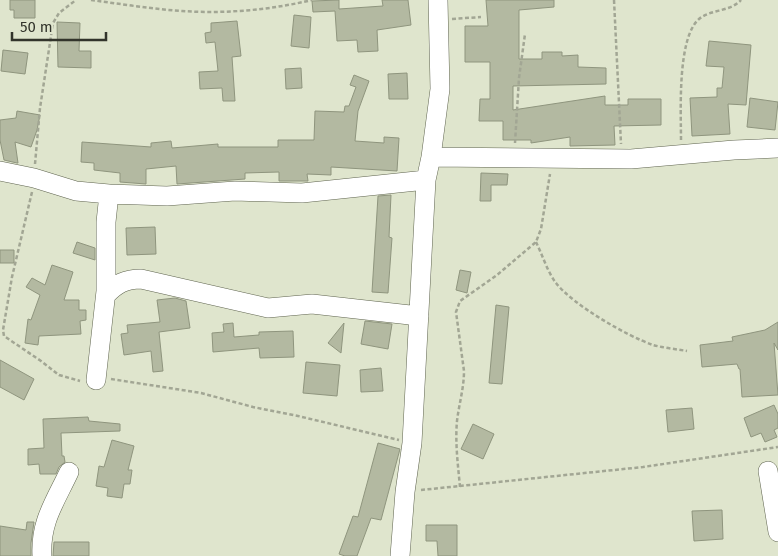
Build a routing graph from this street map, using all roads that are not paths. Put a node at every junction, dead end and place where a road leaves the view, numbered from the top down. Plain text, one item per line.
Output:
1 (438, 0) edge
2 (778, 148) edge
3 (431, 158) junction
4 (0, 172) edge
5 (426, 180) junction
6 (109, 194) junction
7 (106, 295) junction
8 (419, 316) junction
9 (96, 380) road end
10 (768, 471) dead end
11 (69, 472) dead end
12 (778, 532) edge
13 (42, 556) edge
14 (400, 556) edge

1 - 3 street
2 - 3 street
3 - 5 street
4 - 6 street
5 - 6 street
5 - 8 street
6 - 7 street
7 - 8 street
7 - 9 street
8 - 14 street
10 - 12 street
11 - 13 street

